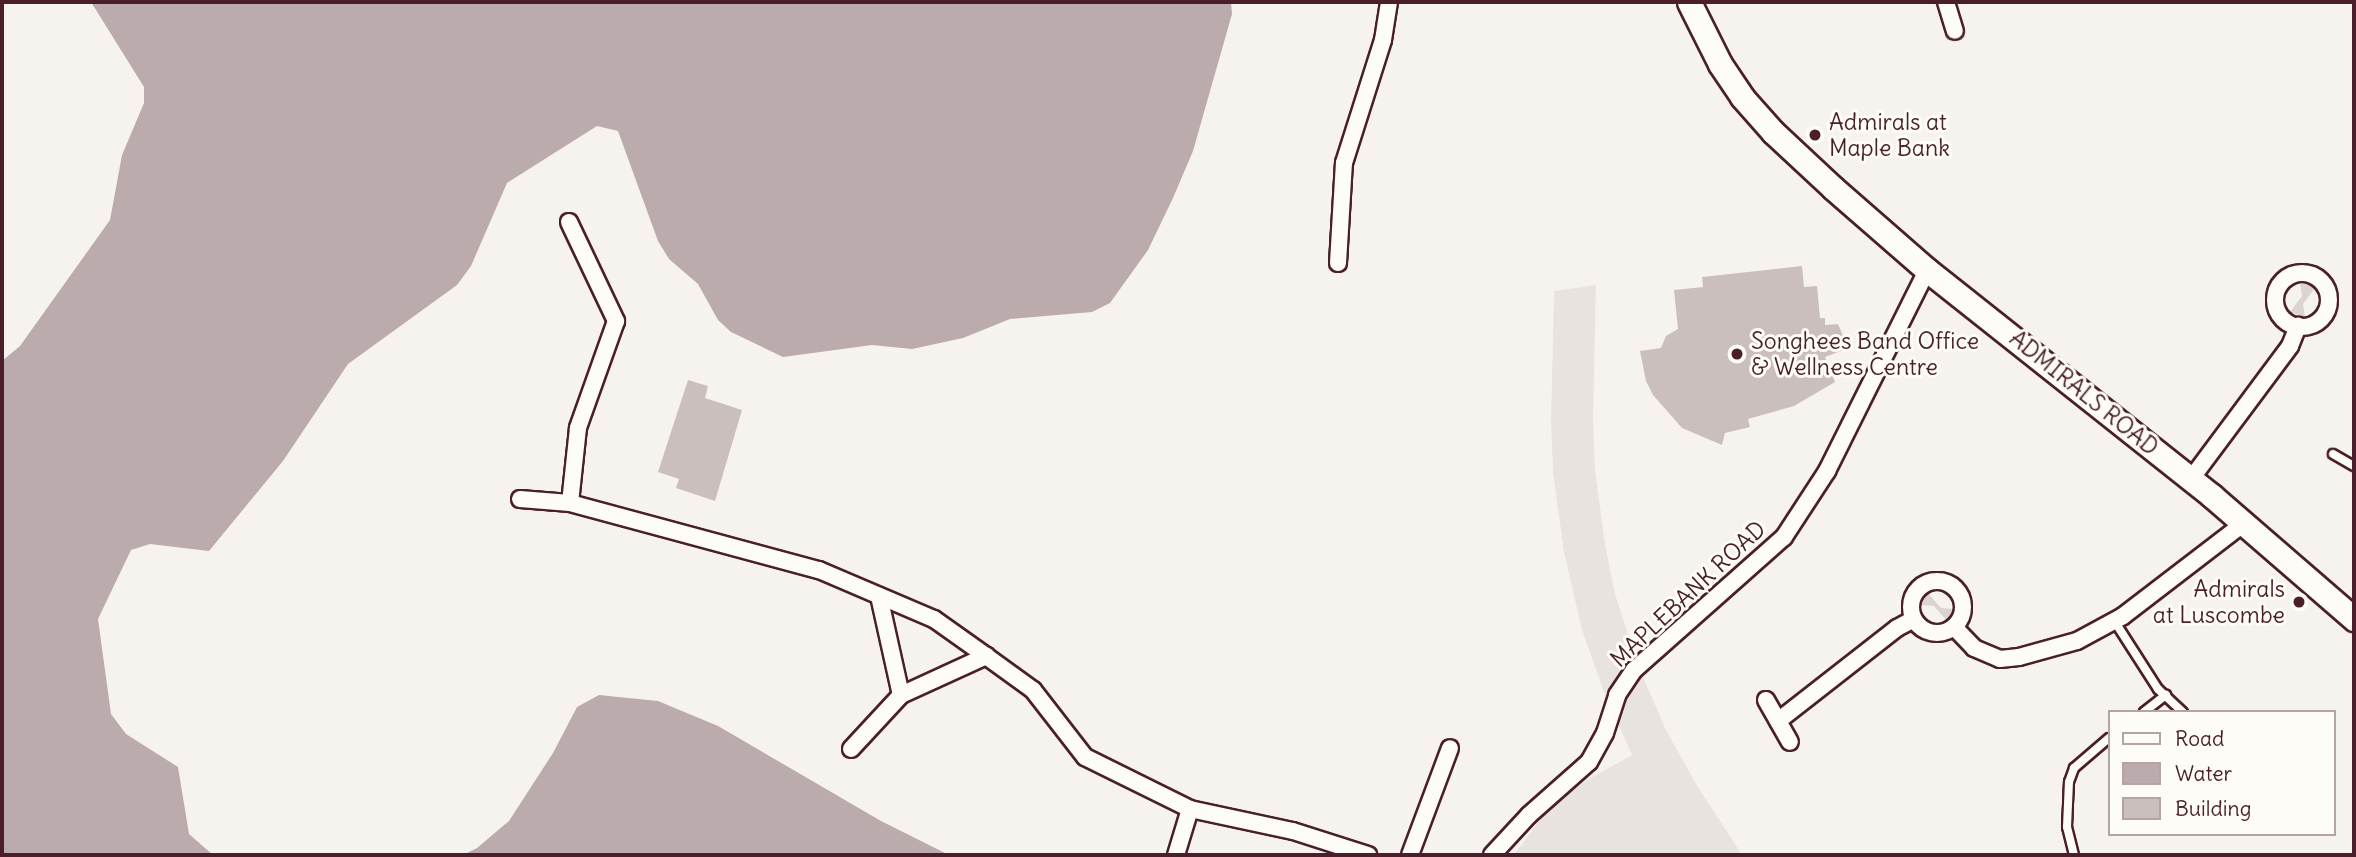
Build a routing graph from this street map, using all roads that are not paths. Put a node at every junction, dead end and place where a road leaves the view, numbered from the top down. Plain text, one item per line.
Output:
1 (1389, 2) edge
2 (1689, 2) edge
3 (1947, 2) edge
4 (1955, 31) dead end
5 (569, 222) dead end
6 (1338, 263) dead end
7 (1927, 270) junction
8 (2298, 326) dead end
9 (2333, 454) dead end
10 (2354, 466) edge
11 (2190, 479) junction
12 (520, 499) dead end
13 (570, 503) junction
14 (2244, 523) junction
15 (880, 596) junction
16 (1914, 619) junction
17 (2354, 619) edge
18 (2115, 622) junction
19 (1954, 626) junction
20 (986, 656) junction
21 (901, 695) junction
22 (2165, 695) junction
23 (1766, 701) dead end
24 (2146, 710) edge
25 (2181, 710) edge
26 (1778, 721) junction
27 (2108, 739) edge
28 (1790, 742) dead end
29 (1450, 748) dead end
30 (851, 749) dead end
31 (1190, 809) junction
32 (1176, 855) edge
33 (1368, 855) edge
34 (1410, 855) edge
35 (1492, 855) edge
36 (2074, 855) edge

1 - 6 street
2 - 7 main road, ADMIRALS ROAD
3 - 4 street
5 - 13 street
7 - 11 main road, ADMIRALS ROAD
7 - 35 street, MAPLEBANK ROAD
8 - 11 street
9 - 10 lane
11 - 14 main road, ADMIRALS ROAD
12 - 13 street
13 - 15 street
14 - 17 main road, ADMIRALS ROAD
14 - 18 street
15 - 20 street
15 - 21 street
16 - 19 street
16 - 19 street
16 - 26 street
18 - 19 street
18 - 22 lane
20 - 21 street
20 - 31 street
21 - 30 street
22 - 24 lane
22 - 25 lane
23 - 26 street
26 - 28 street
27 - 36 lane
29 - 34 street
31 - 32 street
31 - 33 street

